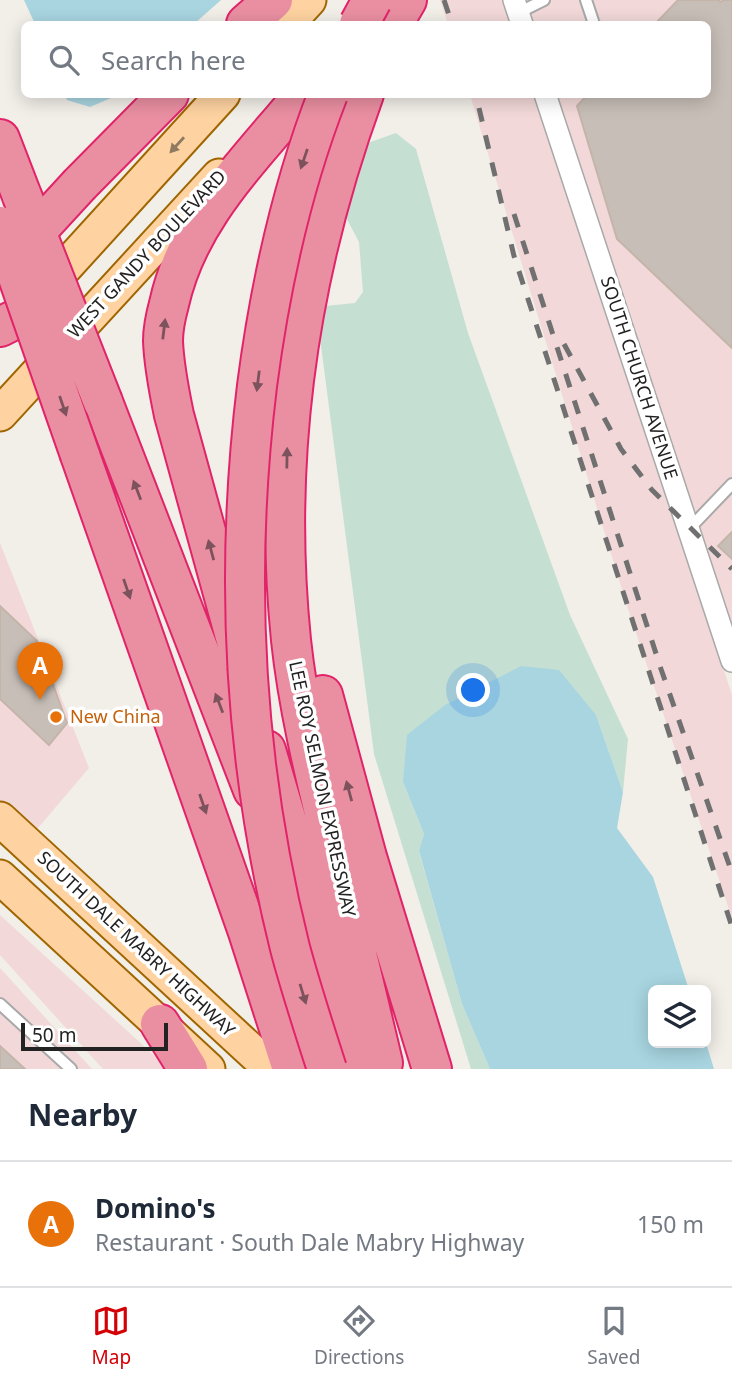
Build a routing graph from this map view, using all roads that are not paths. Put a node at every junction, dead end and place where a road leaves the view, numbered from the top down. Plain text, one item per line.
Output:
1 (273, 0) edge
2 (288, 0) edge
3 (310, 0) edge
4 (372, 0) edge
5 (381, 0) edge
6 (407, 0) edge
7 (544, 0) edge
8 (586, 0) edge
9 (518, 13) edge
10 (249, 21) edge
11 (276, 21) edge
12 (290, 21) edge
13 (362, 21) edge
14 (363, 21) edge
15 (395, 21) edge
16 (593, 21) edge
17 (165, 98) edge
18 (219, 98) edge
19 (290, 98) edge
20 (301, 98) edge
21 (327, 98) edge
22 (363, 98) edge
23 (546, 98) edge
24 (0, 139) edge
25 (0, 226) edge
26 (0, 270) edge
27 (7, 328) edge
28 (0, 414) edge
29 (732, 484) edge
30 (286, 512) junction
31 (689, 529) junction
32 (732, 661) edge
33 (0, 819) edge
34 (0, 877) edge
35 (0, 1004) edge
36 (160, 1024) junction
37 (357, 1068) edge
38 (71, 1069) edge
39 (188, 1069) edge
40 (208, 1069) edge
41 (271, 1069) edge
42 (292, 1069) edge
43 (432, 1069) edge

1 - 10 highway
2 - 11 highway
3 - 12 main road
4 - 13 highway, bridge
5 - 14 highway
6 - 15 highway
7 - 9 lane
8 - 16 lane
17 - 26 highway, bridge
18 -> 27 main road
19 - 28 main road, WEST GANDY BOULEVARD
37 -> 20 highway
21 -> 37 highway, bridge
30 -> 22 highway, LEE ROY SELMON EXPRESSWAY
23 - 31 street, SOUTH CHURCH AVENUE
37 -> 24 highway, bridge
25 -> 42 highway, bridge
29 - 31 lane
30 - 37 highway, LEE ROY SELMON EXPRESSWAY
43 -> 30 highway
31 - 32 street, SOUTH CHURCH AVENUE
33 - 41 main road, SOUTH DALE MABRY HIGHWAY
34 - 36 main road
35 - 38 lane
36 - 39 highway
36 - 40 main road

